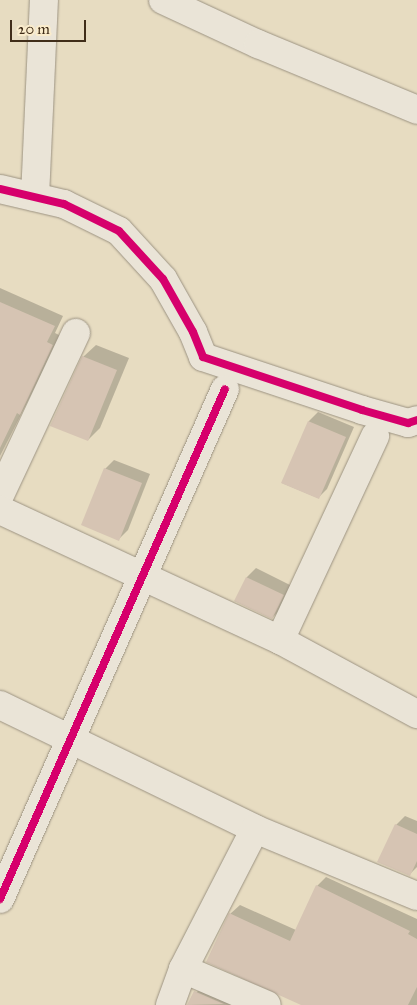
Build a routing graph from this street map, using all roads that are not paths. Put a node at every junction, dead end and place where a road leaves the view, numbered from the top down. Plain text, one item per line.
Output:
1 (44, 0) edge
2 (163, 0) edge
3 (417, 110) edge
4 (0, 190) edge
5 (35, 197) junction
6 (76, 333) dead end
7 (225, 389) dead end
8 (417, 420) edge
9 (375, 436) dead end
10 (0, 495) edge
11 (0, 510) edge
12 (144, 577) junction
13 (280, 640) junction
14 (0, 705) edge
15 (417, 714) edge
16 (70, 740) junction
17 (255, 829) junction
18 (417, 896) edge
19 (0, 899) edge
20 (183, 969) junction
21 (170, 1005) edge
22 (267, 1005) edge

1 - 5 street
2 - 3 street
4 - 5 street
5 - 8 street
6 - 10 street
7 - 12 street
9 - 13 street
11 - 12 street
12 - 13 street
12 - 16 street
13 - 15 street
14 - 16 street
16 - 17 street
16 - 19 street
17 - 18 street
17 - 20 street
20 - 21 street
20 - 22 street

